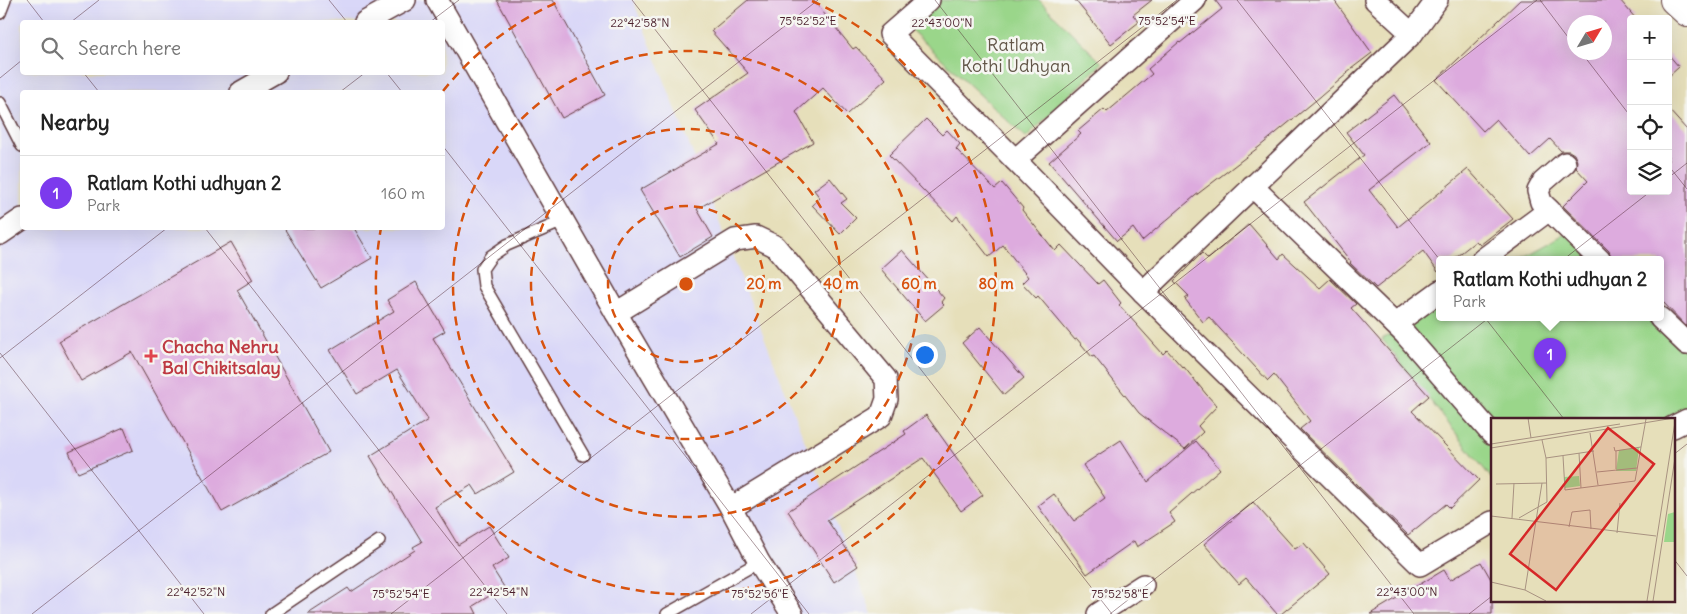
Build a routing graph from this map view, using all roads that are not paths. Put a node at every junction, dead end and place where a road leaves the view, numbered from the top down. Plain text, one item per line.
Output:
1 (6, 0) edge
2 (405, 0) edge
3 (437, 0) edge
4 (929, 0) edge
5 (1195, 0) edge
6 (1375, 0) edge
7 (1437, 0) edge
8 (1674, 0) edge
9 (1687, 12) edge
10 (0, 13) edge
11 (369, 20) edge
12 (1412, 34) junction
13 (271, 75) edge
14 (244, 90) edge
15 (0, 103) edge
16 (20, 142) edge
17 (1015, 160) junction
18 (1564, 163) dead end
19 (1252, 186) junction
20 (1549, 210) junction
21 (20, 221) edge
22 (563, 221) junction
23 (0, 234) edge
24 (1487, 256) edge
25 (1596, 256) edge
26 (1143, 292) junction
27 (1436, 294) edge
28 (616, 314) junction
29 (1663, 321) edge
30 (1395, 324) junction
31 (1687, 344) edge
32 (1687, 420) edge
33 (1674, 426) edge
34 (1491, 433) edge
35 (583, 454) dead end
36 (731, 508) junction
37 (1491, 523) edge
38 (379, 542) dead end
39 (759, 562) junction
40 (1143, 585) dead end
41 (271, 614) edge
42 (667, 614) edge
43 (792, 614) edge
44 (1098, 614) edge

1 - 10 lane
2 - 11 street
3 - 22 street
4 - 17 street
5 - 17 street
6 - 12 street
7 - 12 street
8 - 9 main road
12 - 19 street
13 - 14 street
15 - 16 lane
17 - 26 street
18 - 20 street
19 - 26 street
19 - 30 street
20 - 24 street
20 - 25 street
21 - 23 street
22 - 28 street
22 - 35 lane
26 - 37 street
27 - 30 street
28 - 36 street
28 - 36 street
29 - 31 street
30 - 34 street
32 - 33 street
36 - 39 street
38 - 41 lane
39 - 42 lane
39 - 43 street
40 - 44 street

